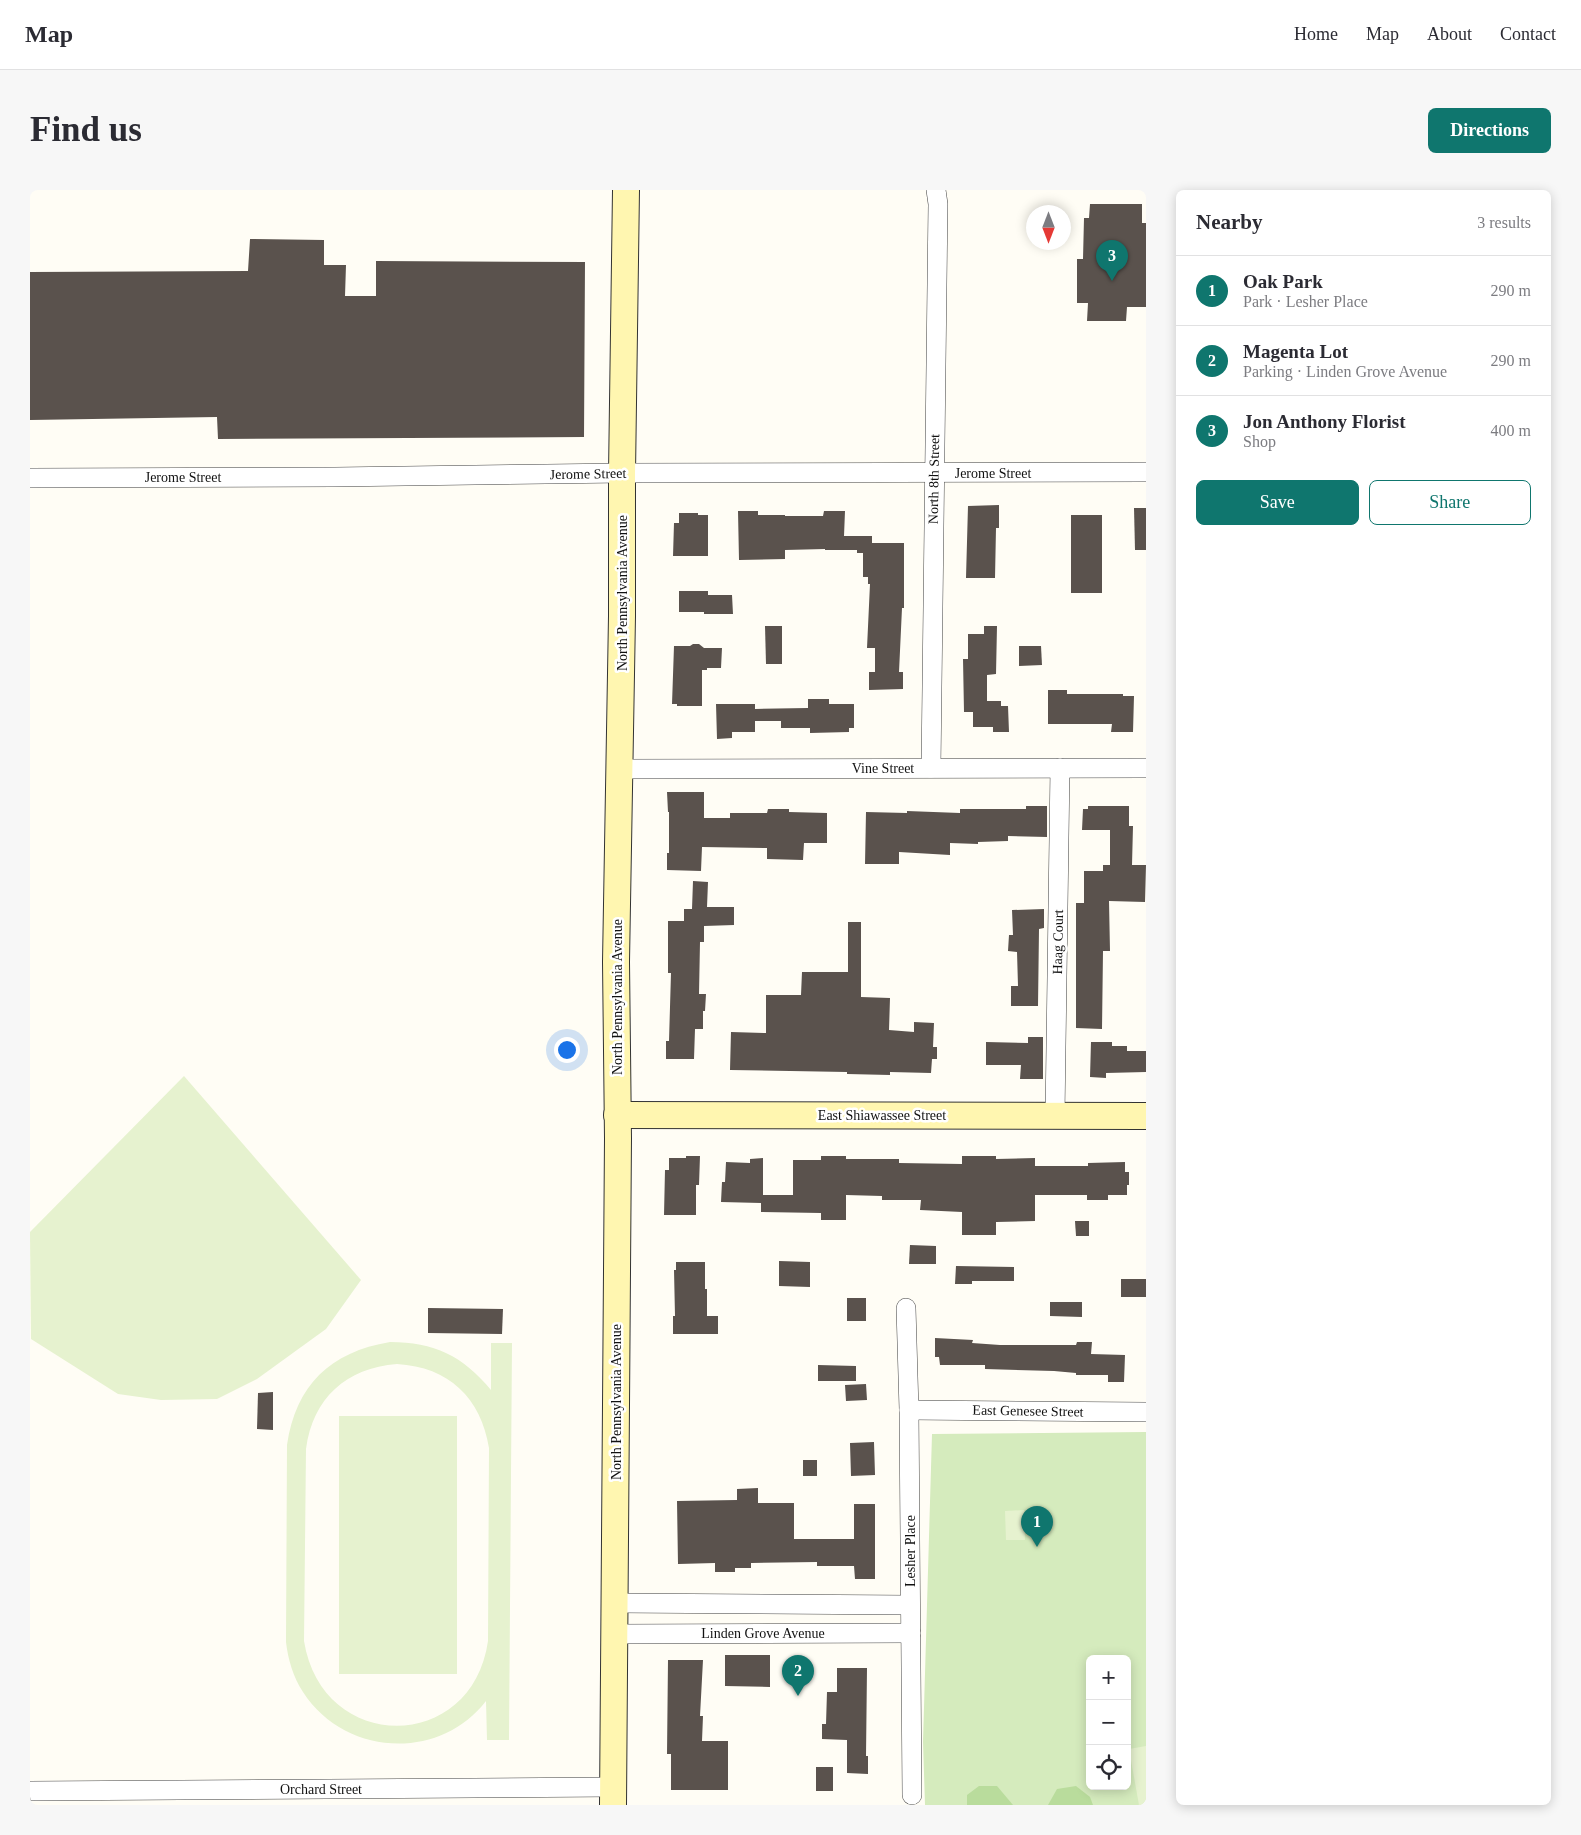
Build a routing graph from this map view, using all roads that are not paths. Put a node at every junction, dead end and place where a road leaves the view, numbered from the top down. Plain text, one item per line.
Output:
1 (626, 190) edge
2 (936, 190) edge
3 (1146, 472) edge
4 (622, 473) junction
5 (934, 473) junction
6 (30, 478) edge
7 (931, 768) junction
8 (1060, 768) junction
9 (1146, 768) edge
10 (620, 769) junction
11 (617, 1115) junction
12 (1055, 1116) junction
13 (1146, 1116) edge
14 (906, 1308) dead end
15 (910, 1410) junction
16 (1146, 1412) edge
17 (615, 1603) junction
18 (910, 1605) junction
19 (911, 1633) junction
20 (614, 1634) junction
21 (30, 1791) edge
22 (912, 1795) dead end
23 (613, 1796) edge

1 - 4 main road, North Pennsylvania Avenue
2 - 5 street, North 8th Street
3 - 5 street, Jerome Street
4 - 5 street, Jerome Street
4 - 6 street, Jerome Street
4 - 10 main road, North Pennsylvania Avenue
5 - 7 street, North 8th Street
7 - 8 street, Vine Street
7 - 10 street, Vine Street
8 - 9 street, Vine Street
8 - 12 street, Haag Court
10 - 11 main road, North Pennsylvania Avenue
11 - 12 main road, East Shiawassee Street
11 - 17 main road, North Pennsylvania Avenue
12 - 13 main road, East Shiawassee Street
14 - 15 street, Lesher Place
15 - 16 street, East Genesee Street
15 - 18 street, Lesher Place
17 - 18 street, Linden Grove Avenue
17 - 20 main road, North Pennsylvania Avenue
18 - 19 street, Lesher Place
19 - 20 street, Linden Grove Avenue
19 - 22 street, Lesher Place
20 - 23 main road, North Pennsylvania Avenue
21 - 23 street, Orchard Street

